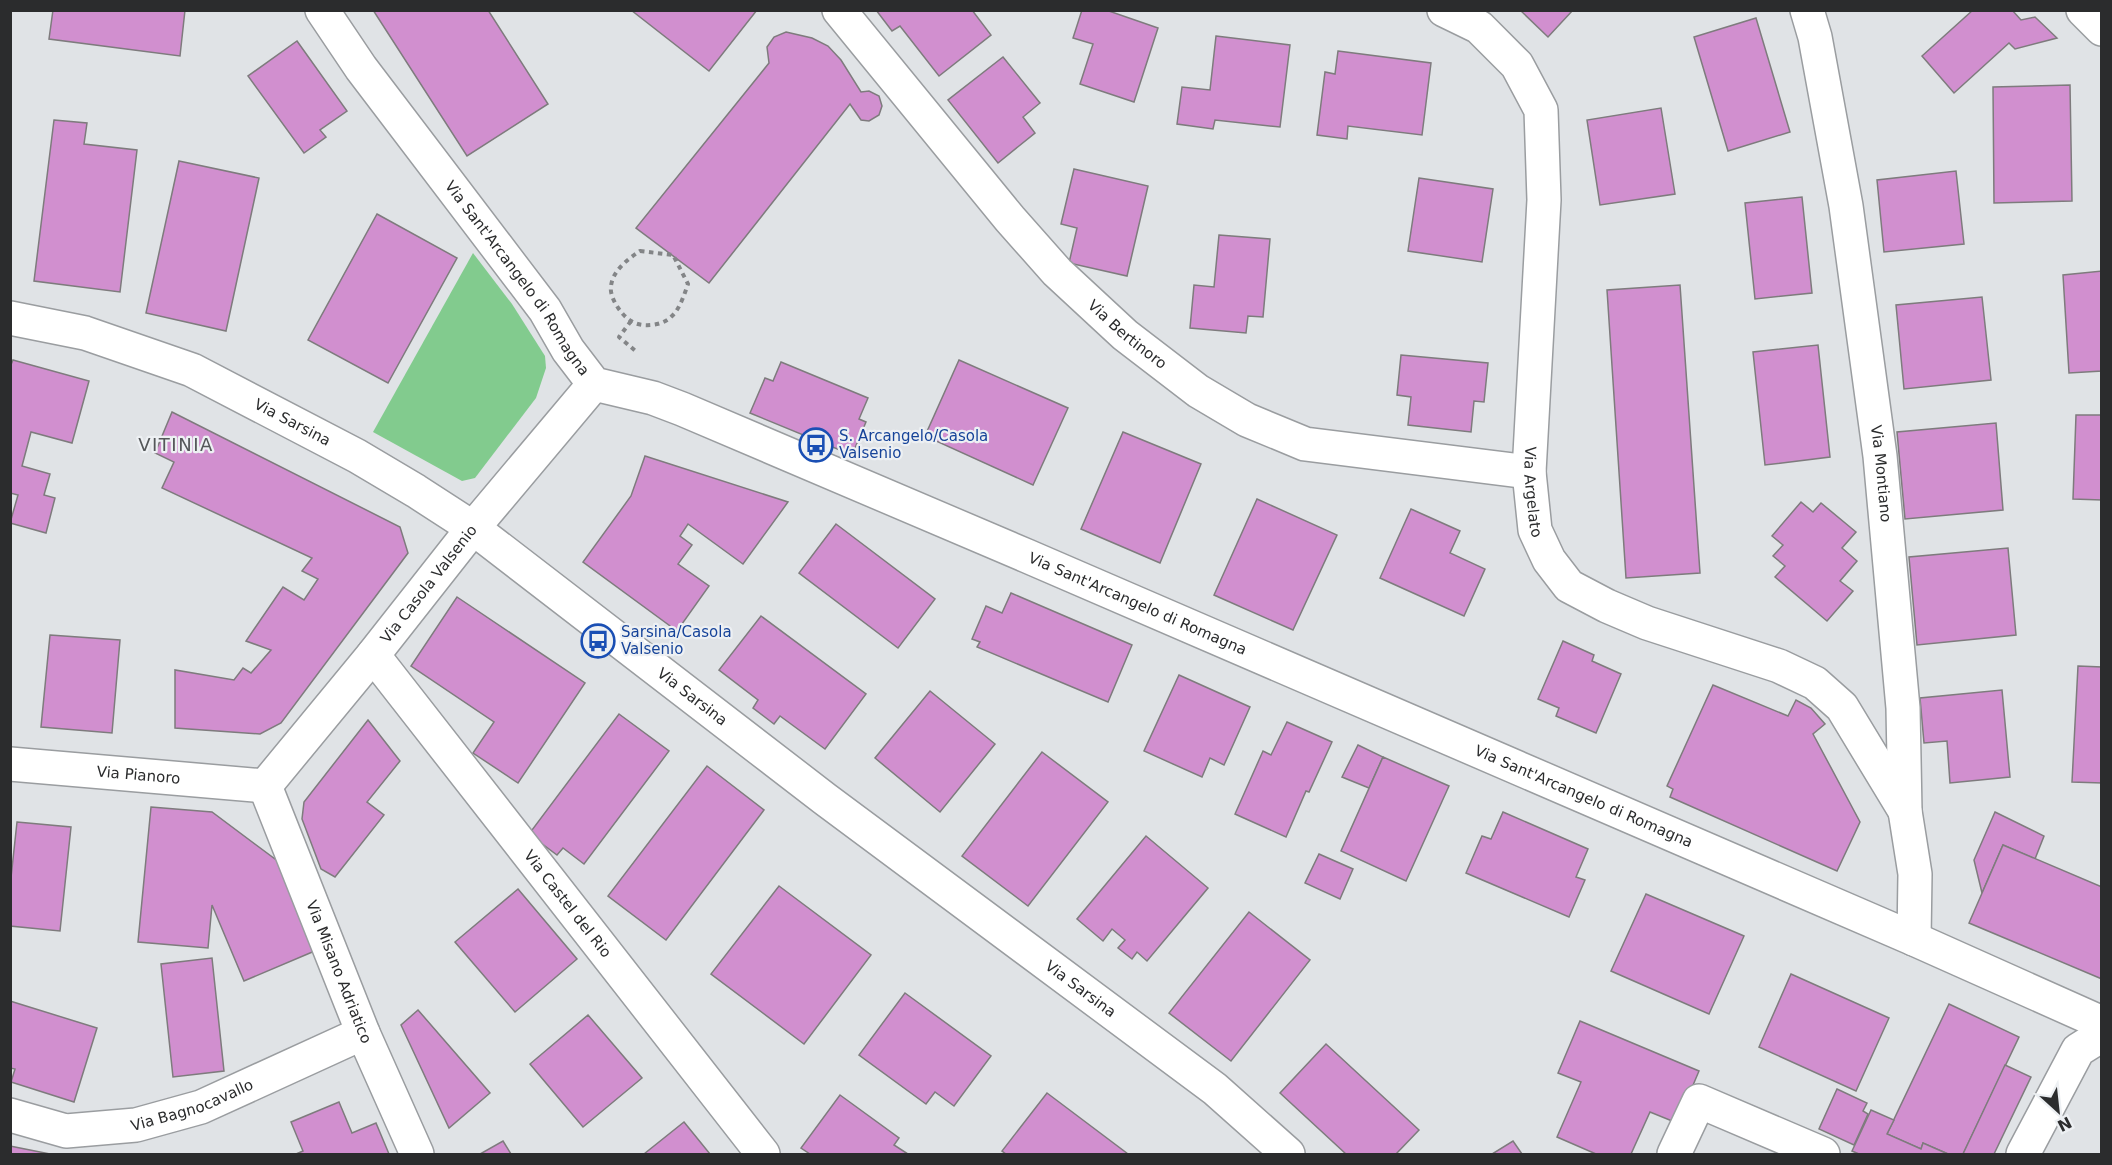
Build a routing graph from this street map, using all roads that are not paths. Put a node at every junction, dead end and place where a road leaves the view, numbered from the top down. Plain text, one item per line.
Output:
1 (322, 10) edge
2 (839, 10) edge
3 (1444, 10) edge
4 (1807, 10) edge
5 (2083, 10) edge
6 (2102, 29) edge
7 (10, 318) edge
8 (594, 384) junction
9 (1529, 472) junction
10 (473, 528) junction
11 (373, 655) junction
12 (10, 764) edge
13 (265, 786) junction
14 (1905, 811) junction
15 (1914, 939) junction
16 (2102, 1023) edge
17 (363, 1033) junction
18 (2102, 1035) edge
19 (10, 1115) edge
20 (417, 1155) edge
21 (763, 1155) edge
22 (1288, 1155) edge
23 (1674, 1155) edge
24 (1823, 1155) edge
25 (2023, 1155) edge

1 - 8 street, Via Sant'Arcangelo di Romagna
2 - 9 street, Via Bertinoro
3 - 9 street, Via Argelato
4 - 14 street, Via Montiano
5 - 6 street
7 - 10 street, Via Sarsina
8 - 10 street, Via Casola Valsenio
8 - 15 street, Via Sant'Arcangelo di Romagna
9 - 14 street, Via Argelato
10 - 11 street, Via Casola Valsenio
10 - 22 street, Via Sarsina
11 - 13 street, Via Casola Valsenio
11 - 21 street, Via Castel del Rio
12 - 13 street, Via Pianoro
13 - 17 street, Via Misano Adriatico
14 - 15 street, Via Montiano
15 - 16 street, Via Sant'Arcangelo di Romagna
17 - 19 street, Via Bagnocavallo
17 - 20 street, Via Misano Adriatico
18 - 25 street
23 - 24 street

